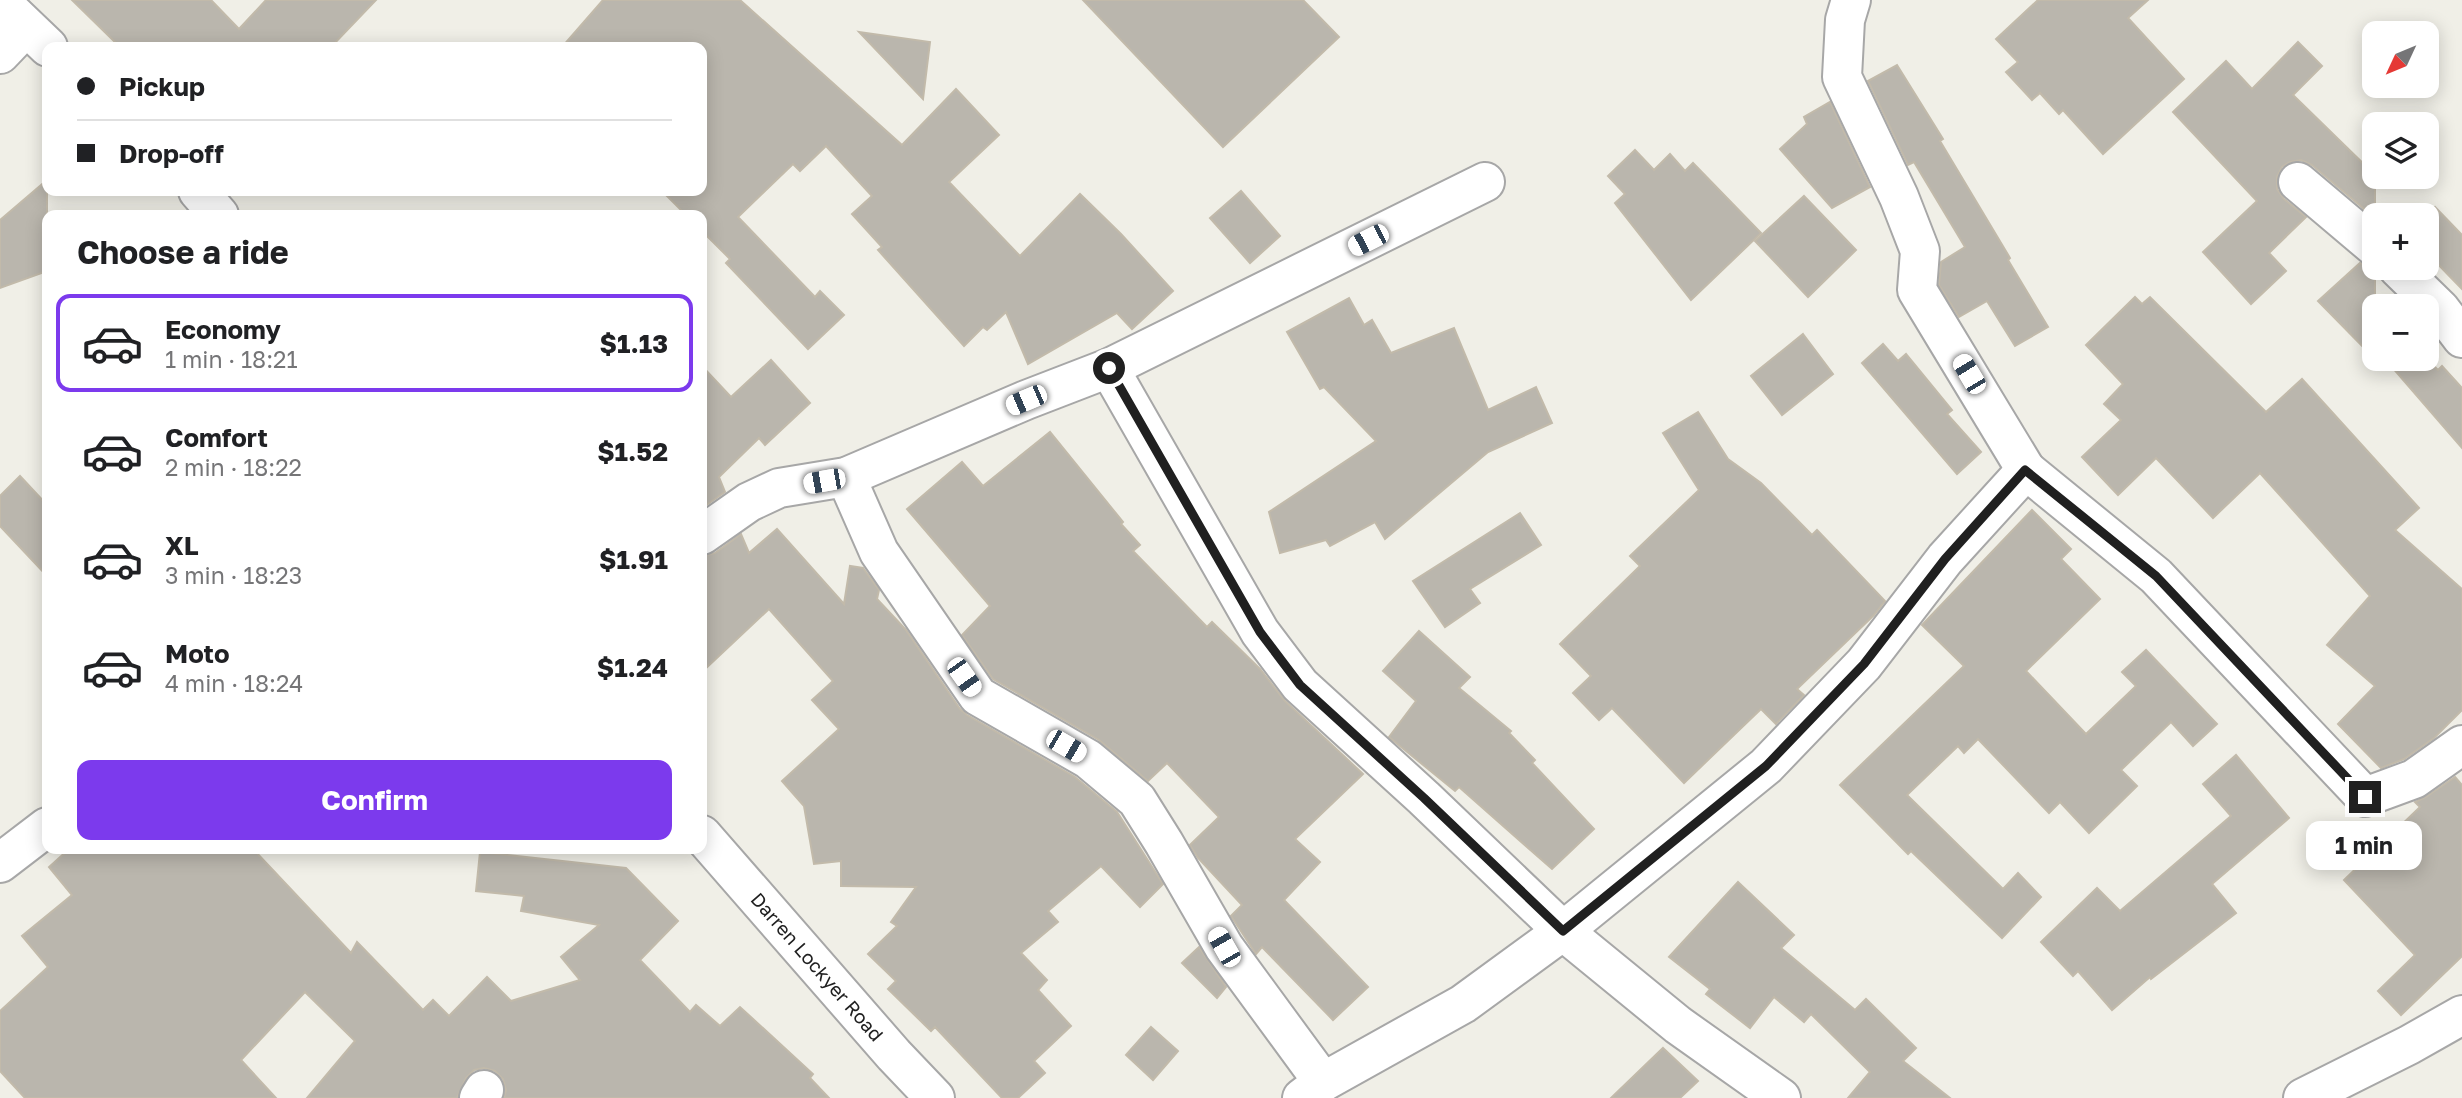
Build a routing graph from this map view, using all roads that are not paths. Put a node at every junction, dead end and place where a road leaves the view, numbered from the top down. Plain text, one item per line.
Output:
1 (1851, 0) edge
2 (1485, 182) dead end
3 (2298, 182) dead end
4 (202, 196) edge
5 (215, 210) edge
6 (2362, 236) edge
7 (2410, 280) edge
8 (2462, 338) edge
9 (1109, 368) junction
10 (2025, 470) junction
11 (846, 477) junction
12 (707, 531) edge
13 (2462, 745) edge
14 (42, 831) edge
15 (707, 841) edge
16 (0, 863) edge
17 (1563, 931) junction
18 (2462, 1015) edge
19 (1312, 1090) edge
20 (935, 1098) edge
21 (1781, 1098) edge
22 (2303, 1098) edge

1 - 10 street
2 - 9 street
3 - 6 street
4 - 5 street
7 - 8 street
9 - 11 street
9 - 17 street
10 - 13 street
10 - 17 street
11 - 12 street
11 - 19 street
14 - 16 street
15 - 20 street, Darren Lockyer Road
17 - 19 street
17 - 21 street
18 - 22 street

